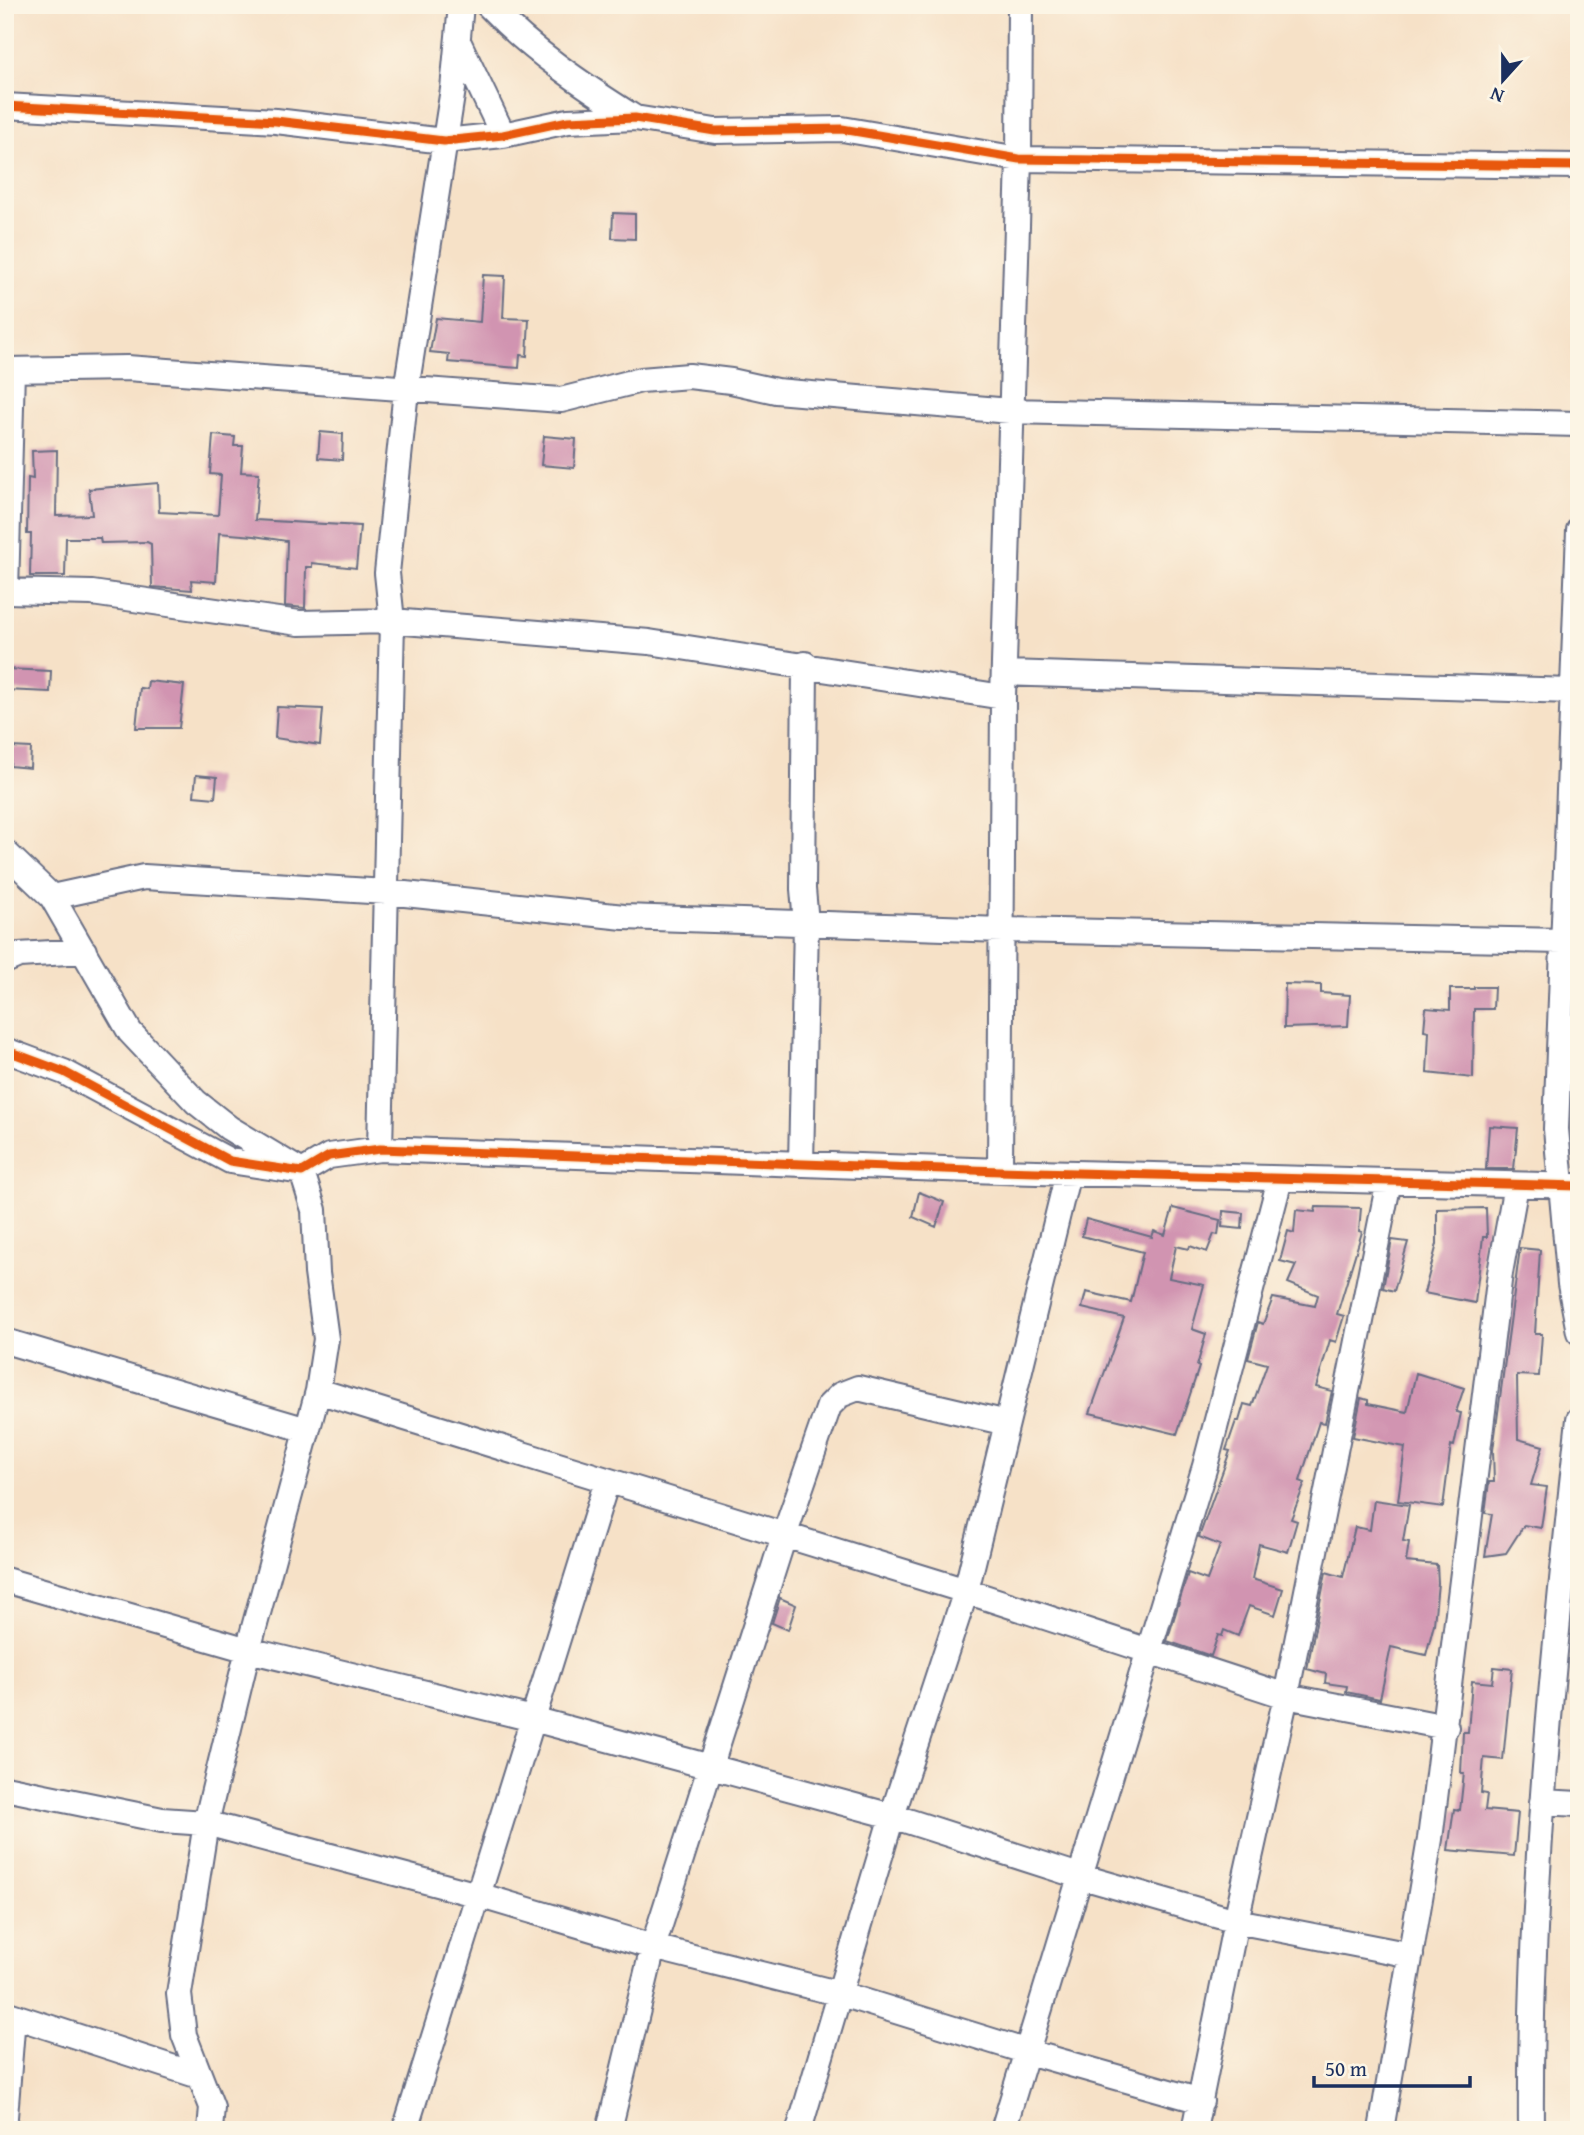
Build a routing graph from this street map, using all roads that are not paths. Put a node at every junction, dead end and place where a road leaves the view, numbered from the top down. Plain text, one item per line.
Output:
1 (461, 5) edge
2 (488, 5) edge
3 (1020, 5) edge
4 (458, 39) junction
5 (5, 106) edge
6 (635, 118) junction
7 (503, 135) junction
8 (444, 141) junction
9 (1019, 159) junction
10 (1579, 166) edge
11 (8, 370) edge
12 (406, 390) junction
13 (1010, 411) junction
14 (1579, 424) edge
15 (1579, 530) edge
16 (6, 591) edge
17 (392, 621) junction
18 (805, 664) junction
19 (1004, 685) junction
20 (1572, 691) junction
21 (5, 852) edge
22 (386, 892) junction
23 (52, 897) junction
24 (806, 923) junction
25 (1002, 930) junction
26 (1562, 941) junction
27 (84, 951) junction
28 (5, 961) edge
29 (5, 1050) edge
30 (380, 1149) junction
31 (801, 1164) junction
32 (1000, 1171) junction
33 (302, 1172) junction
34 (1068, 1173) junction
35 (1280, 1179) junction
36 (1389, 1181) junction
37 (1516, 1185) junction
38 (1569, 1186) edge
39 (1579, 1332) edge
40 (5, 1341) edge
41 (318, 1391) junction
42 (1579, 1419) edge
43 (1007, 1423) junction
44 (307, 1430) junction
45 (607, 1481) junction
46 (784, 1536) junction
47 (5, 1580) edge
48 (966, 1591) junction
49 (248, 1650) junction
50 (1147, 1650) junction
51 (1286, 1696) junction
52 (533, 1718) junction
53 (1446, 1727) junction
54 (712, 1767) junction
55 (5, 1788) edge
56 (1542, 1802) junction
57 (1579, 1804) edge
58 (892, 1816) junction
59 (206, 1823) junction
60 (1079, 1876) junction
61 (478, 1895) junction
62 (1236, 1921) junction
63 (653, 1947) junction
64 (1411, 1955) junction
65 (841, 1994) junction
66 (9, 2015) edge
67 (1028, 2052) junction
68 (199, 2076) junction
69 (1201, 2101) junction
70 (5, 2117) edge
71 (214, 2129) edge
72 (405, 2130) edge
73 (609, 2130) edge
74 (799, 2130) edge
75 (1003, 2130) edge
76 (1195, 2130) edge
77 (1381, 2130) edge
78 (1531, 2130) edge

1 - 4 street
2 - 6 street
3 - 9 street
4 - 7 street
4 - 8 street
5 - 8 street
6 - 7 street
6 - 9 street
7 - 8 street
8 - 12 street
9 - 10 street
9 - 13 street
11 - 12 street
11 - 16 street
12 - 13 street
12 - 17 street
13 - 14 street
13 - 19 street
15 - 20 street
16 - 17 street
17 - 18 street
17 - 22 street
18 - 19 street
18 - 24 street
19 - 20 street
19 - 25 street
20 - 26 street
21 - 23 street
22 - 23 street
22 - 24 street
22 - 30 street
23 - 27 street
24 - 25 street
24 - 31 street
25 - 26 street
25 - 32 street
26 - 38 street
27 - 28 street
27 - 33 street
29 - 33 street
30 - 31 street
30 - 33 street
31 - 32 street
32 - 34 street
33 - 41 street
34 - 35 street
34 - 43 street
35 - 36 street
35 - 50 street
36 - 37 street
36 - 51 street
37 - 38 street
37 - 53 street
38 - 39 street
40 - 44 street
41 - 44 street
41 - 45 street
42 - 56 street
43 - 46 street
43 - 48 street
44 - 49 street
45 - 46 street
45 - 52 street
46 - 48 street
46 - 54 street
47 - 49 street
48 - 50 street
48 - 58 street
49 - 52 street
49 - 59 street
50 - 51 street
50 - 60 street
51 - 53 street
51 - 62 street
52 - 54 street
52 - 61 street
53 - 64 street
54 - 58 street
54 - 63 street
55 - 59 street
56 - 57 street
56 - 78 street
58 - 60 street
58 - 65 street
59 - 61 street
59 - 68 street
60 - 62 street
60 - 67 street
61 - 63 street
61 - 72 street
62 - 64 street
62 - 69 street
63 - 65 street
63 - 73 street
64 - 77 street
65 - 67 street
65 - 74 street
66 - 68 street
66 - 70 street
67 - 69 street
67 - 75 street
68 - 71 street
69 - 76 street

